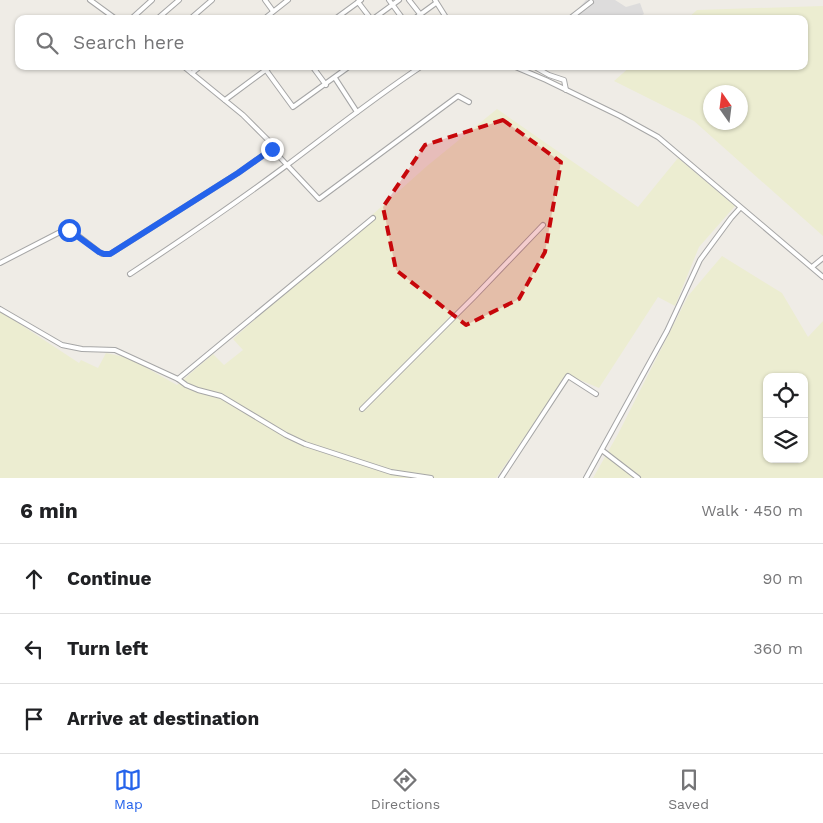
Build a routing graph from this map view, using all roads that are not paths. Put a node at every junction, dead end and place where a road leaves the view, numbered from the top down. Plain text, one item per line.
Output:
1 (90, 0) edge
2 (152, 0) edge
3 (179, 0) edge
4 (212, 0) edge
5 (265, 0) edge
6 (288, 0) edge
7 (389, 0) edge
8 (399, 0) edge
9 (409, 0) edge
10 (359, 1) edge
11 (436, 1) edge
12 (591, 2) dead end
13 (392, 5) junction
14 (273, 11) junction
15 (420, 14) joint
16 (111, 15) edge
17 (135, 15) edge
18 (162, 15) edge
19 (195, 15) edge
20 (268, 15) edge
21 (340, 15) edge
22 (369, 15) edge
23 (378, 15) edge
24 (400, 15) edge
25 (445, 15) edge
26 (574, 15) edge
27 (188, 70) edge
28 (196, 70) edge
29 (266, 70) joint
30 (315, 70) edge
31 (345, 70) edge
32 (416, 70) edge
33 (522, 70) edge
34 (542, 70) edge
35 (192, 73) junction
36 (335, 78) junction
37 (326, 85) junction
38 (566, 90) junction
39 (225, 100) junction
40 (468, 102) dead end
41 (357, 112) junction
42 (272, 149) junction
43 (287, 165) junction
44 (740, 208) junction
45 (373, 218) dead end
46 (543, 225) dead end
47 (823, 258) edge
48 (0, 263) edge
49 (812, 267) junction
50 (130, 274) dead end
51 (823, 277) edge
52 (0, 309) edge
53 (178, 379) junction
54 (596, 394) dead end
55 (362, 409) dead end
56 (602, 451) junction
57 (431, 478) edge
58 (501, 478) edge
59 (586, 478) edge
60 (638, 478) edge

1 - 16 street
2 - 17 street
3 - 18 street
4 - 19 street
5 - 14 street
6 - 14 street
7 - 13 street
8 - 13 street
9 - 15 street
10 - 21 street
10 - 22 street
11 - 15 street
11 - 25 street
12 - 26 street
13 - 23 street
13 - 24 street
14 - 20 street
27 - 35 street
28 - 35 street
29 - 37 street
29 - 39 street
30 - 37 street
31 - 36 street
32 - 41 street
33 - 38 street
34 - 38 street
35 - 39 street
36 - 37 street
36 - 41 street
38 - 44 street
39 - 42 street
40 - 43 street
41 - 43 street
42 - 43 street
42 - 48 street
43 - 50 street
44 - 49 street
44 - 56 street
45 - 53 street
46 - 55 street
47 - 49 street
49 - 51 street
52 - 53 street
53 - 57 street
54 - 58 street
56 - 59 street
56 - 60 street

